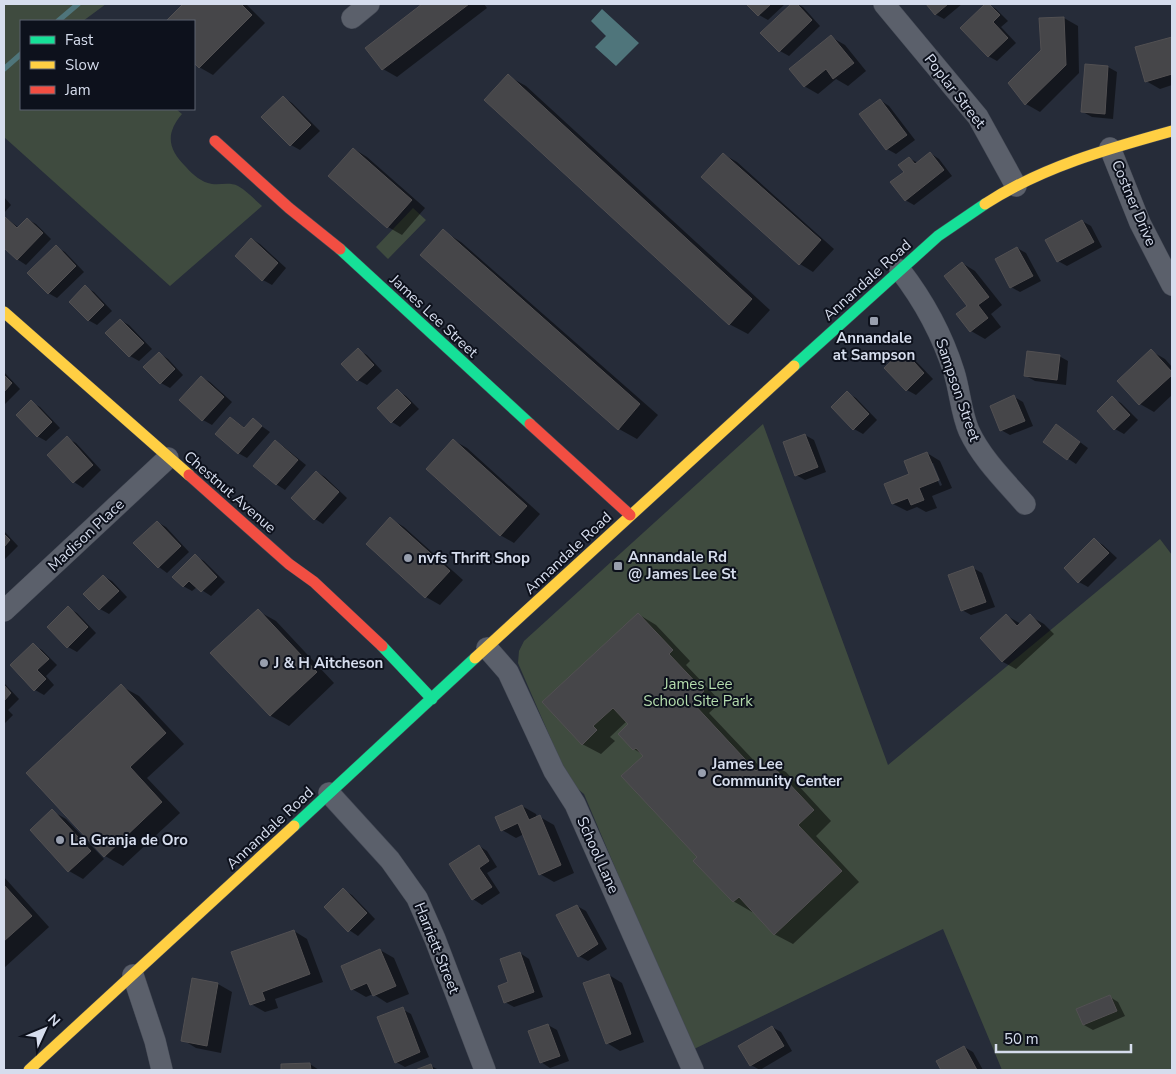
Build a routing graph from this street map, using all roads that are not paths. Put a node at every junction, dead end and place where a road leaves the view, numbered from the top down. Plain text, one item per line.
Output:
1 (370, 4) edge
2 (884, 4) edge
3 (352, 18) dead end
4 (1172, 131) edge
5 (215, 141) dead end
6 (1110, 148) junction
7 (1016, 186) junction
8 (900, 270) junction
9 (1172, 285) edge
10 (4, 312) edge
11 (168, 458) junction
12 (1026, 504) dead end
13 (630, 515) junction
14 (4, 611) edge
15 (487, 648) junction
16 (432, 699) junction
17 (330, 793) junction
18 (133, 975) junction
19 (29, 1070) edge
20 (162, 1070) edge
21 (485, 1070) edge
22 (692, 1070) edge

1 - 3 street
2 - 7 street, Poplar Street
4 - 6 main road, Annandale Road
5 - 13 main road, James Lee Street
6 - 7 main road, Annandale Road
6 - 9 street, Costner Drive
7 - 8 main road, Annandale Road
8 - 12 street, Sampson Street
8 - 13 main road, Annandale Road
10 - 11 main road, Chestnut Avenue
11 - 14 street, Madison Place
11 - 16 main road, Chestnut Avenue
13 - 15 main road, Annandale Road
15 - 16 main road, Annandale Road
15 - 22 street, School Lane
16 - 17 main road, Annandale Road
17 - 18 main road, Annandale Road
17 - 21 street, Harriett Street
18 - 19 main road, Annandale Road
18 - 20 street

